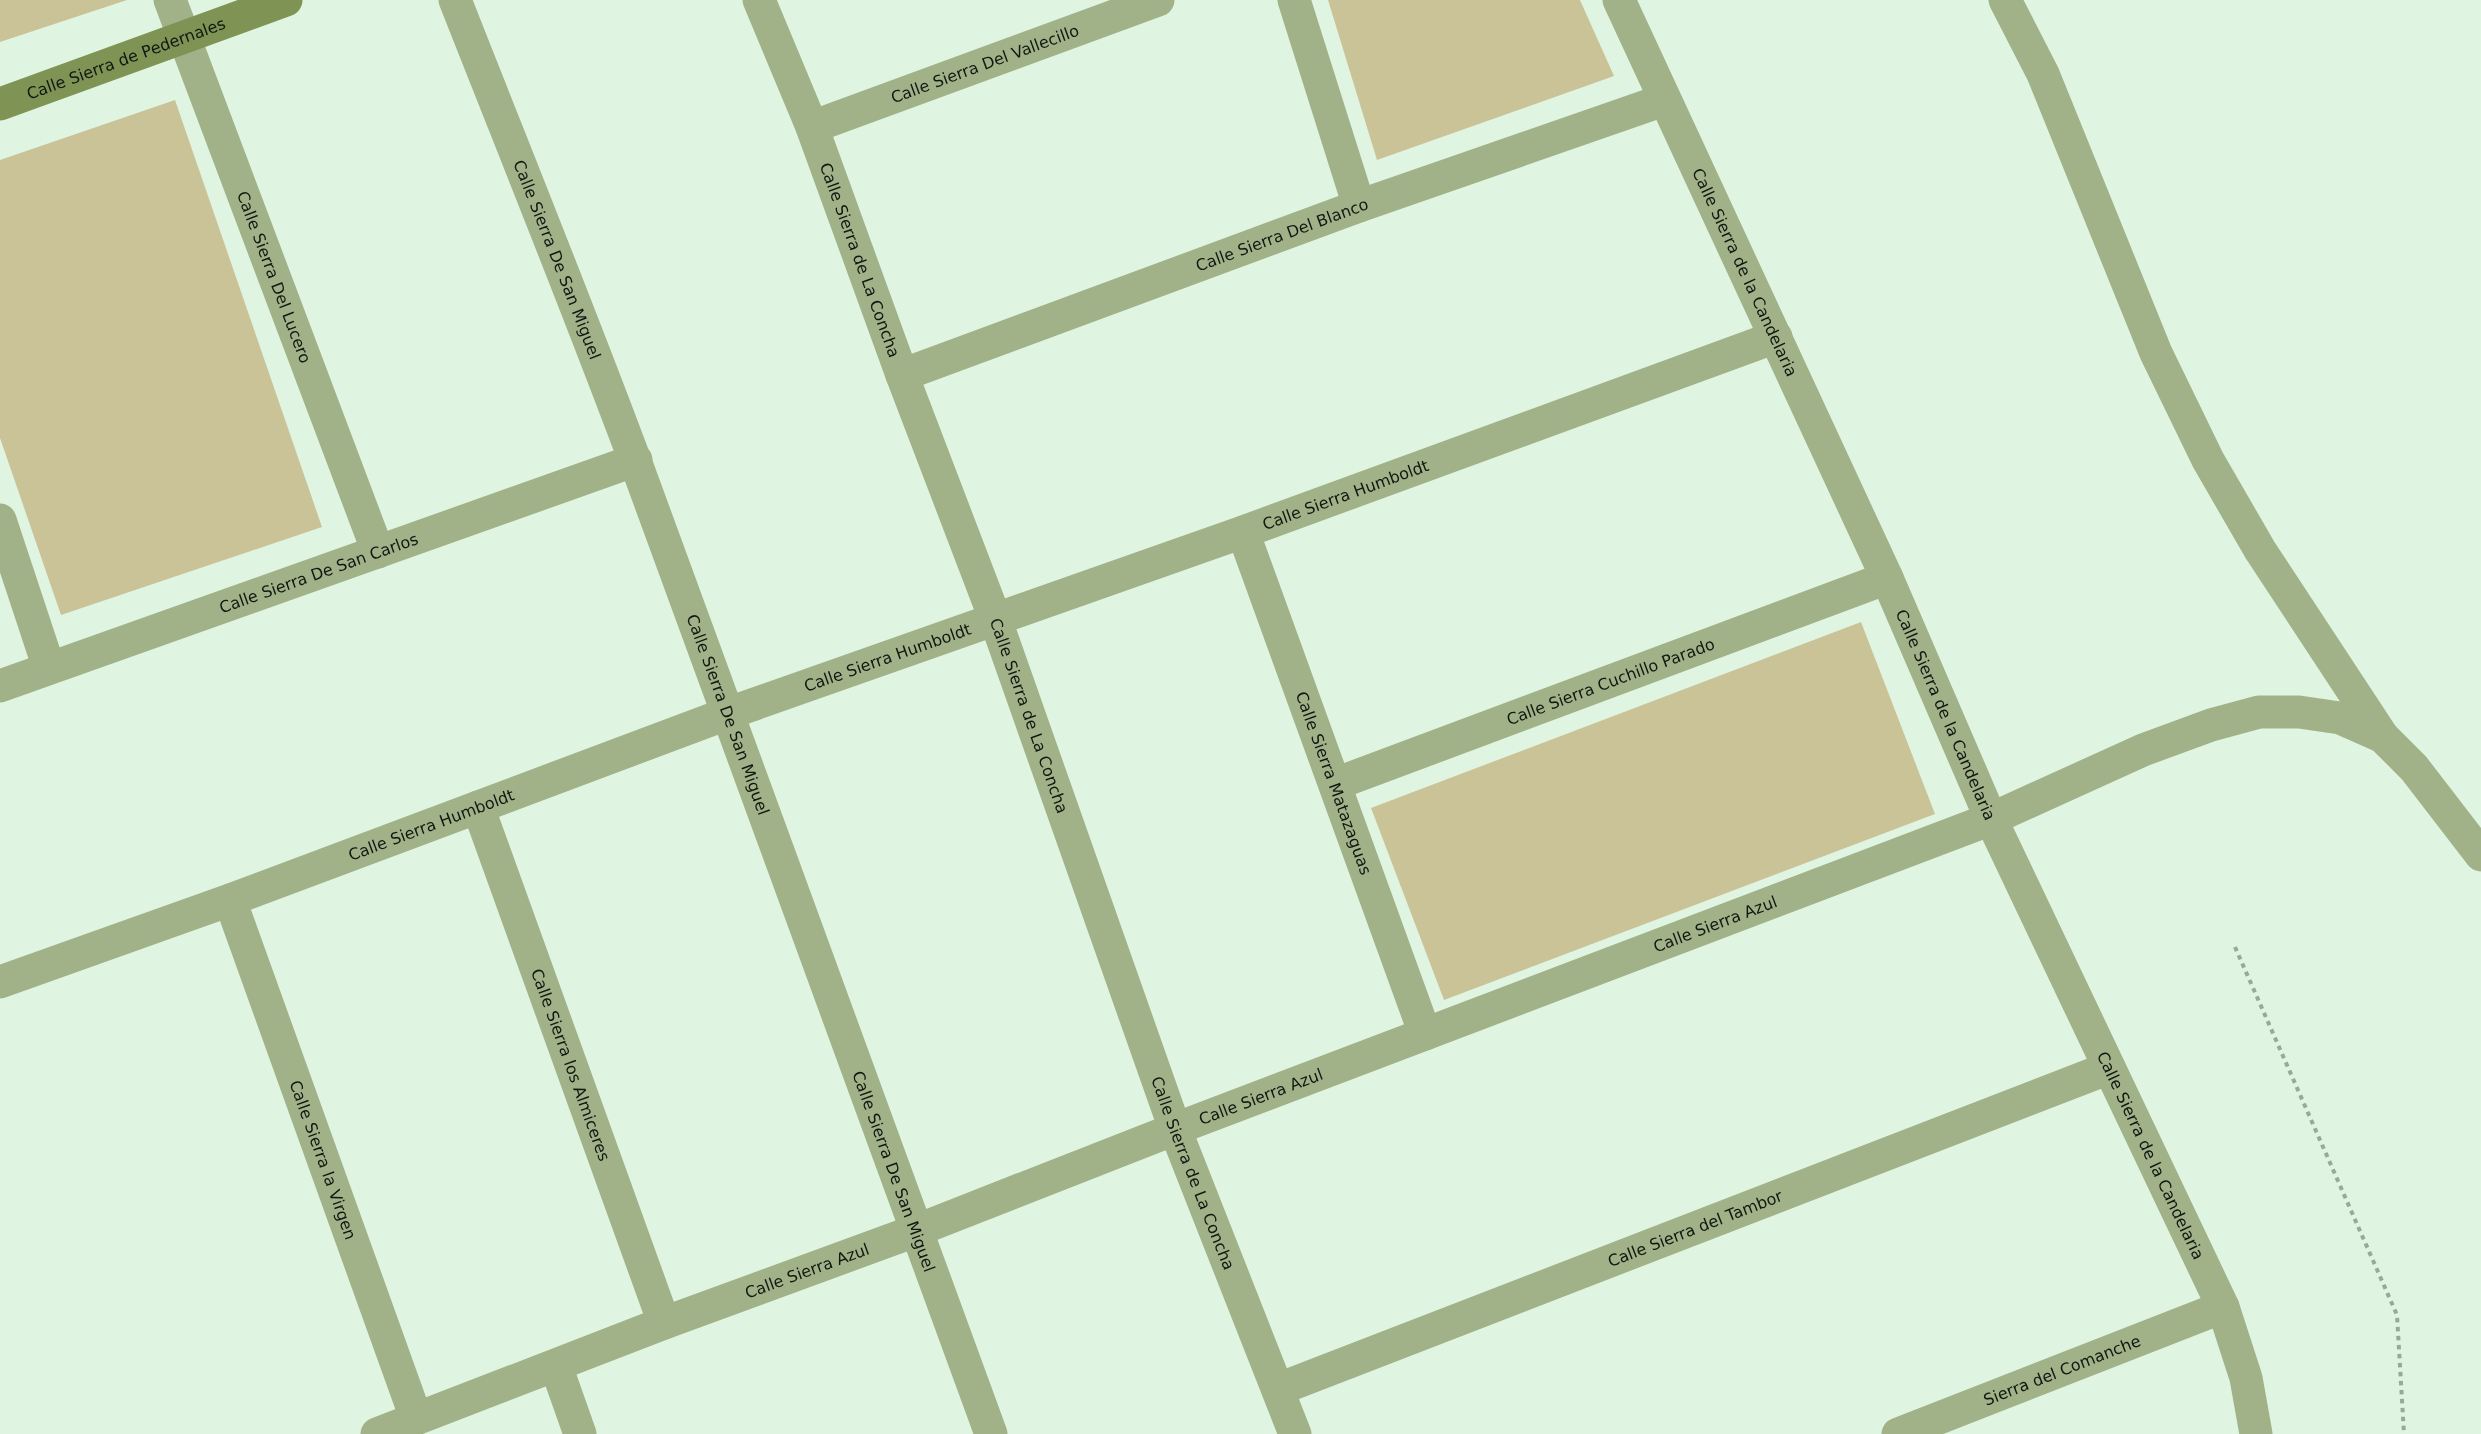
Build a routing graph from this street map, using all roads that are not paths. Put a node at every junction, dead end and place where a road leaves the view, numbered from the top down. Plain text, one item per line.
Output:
1 (170, 0) edge
2 (286, 0) edge
3 (455, 0) edge
4 (759, 0) edge
5 (1158, 0) edge
6 (1294, 0) edge
7 (1619, 0) edge
8 (2005, 0) edge
9 (184, 38) junction
10 (1664, 100) junction
11 (0, 104) edge
12 (812, 127) junction
13 (1359, 206) junction
14 (1776, 337) junction
15 (902, 375) junction
16 (636, 460) junction
17 (0, 520) edge
18 (1243, 532) junction
19 (378, 552) junction
20 (1887, 578) junction
21 (996, 621) junction
22 (50, 668) junction
23 (0, 686) edge
24 (729, 712) junction
25 (2383, 737) junction
26 (1335, 784) junction
27 (478, 807) junction
28 (1991, 819) junction
29 (2481, 855) edge
30 (230, 900) junction
31 (0, 982) edge
32 (1425, 1034) junction
33 (2109, 1068) junction
34 (1175, 1129) junction
35 (915, 1231) junction
36 (2223, 1307) junction
37 (664, 1323) junction
38 (556, 1366) junction
39 (1279, 1389) junction
40 (416, 1418) junction
41 (377, 1434) edge
42 (580, 1434) edge
43 (991, 1434) edge
44 (1295, 1434) edge
45 (1898, 1434) edge
46 (2256, 1434) edge

1 - 9 street, Calle Sierra Del Lucero
2 - 9 main road, Calle Sierra de Pedernales
3 - 16 street, Calle Sierra De San Miguel
4 - 12 street, Calle Sierra de La Concha
5 - 12 street, Calle Sierra Del Vallecillo
6 - 13 street
7 - 10 street, Calle Sierra de la Candelaria
8 - 25 street
9 - 11 main road, Calle Sierra de Pedernales
9 - 19 street, Calle Sierra Del Lucero
10 - 13 street, Calle Sierra Del Blanco
10 - 14 street, Calle Sierra de la Candelaria
12 - 15 street, Calle Sierra de La Concha
13 - 15 street, Calle Sierra Del Blanco
14 - 18 street, Calle Sierra Humboldt
14 - 20 street, Calle Sierra de la Candelaria
15 - 21 street, Calle Sierra de La Concha
16 - 19 street, Calle Sierra De San Carlos
16 - 24 street, Calle Sierra De San Miguel
17 - 22 street
18 - 21 street, Calle Sierra Humboldt
18 - 26 street, Calle Sierra Matazaguas
19 - 22 street, Calle Sierra De San Carlos
20 - 26 street, Calle Sierra Cuchillo Parado
20 - 28 street, Calle Sierra de la Candelaria
21 - 24 street, Calle Sierra Humboldt
21 - 34 street, Calle Sierra de La Concha
22 - 23 street, Calle Sierra De San Carlos
24 - 27 street, Calle Sierra Humboldt
24 - 35 street, Calle Sierra De San Miguel
25 - 28 street, Calle Sierra Azul
25 - 29 street
26 - 32 street, Calle Sierra Matazaguas
27 - 30 street, Calle Sierra Humboldt
27 - 37 street, Calle Sierra los Almiceres
28 - 32 street, Calle Sierra Azul
28 - 33 street, Calle Sierra de la Candelaria
30 - 31 street, Calle Sierra Humboldt
30 - 40 street, Calle Sierra la Virgen
32 - 34 street, Calle Sierra Azul
33 - 36 street, Calle Sierra de la Candelaria
33 - 39 street, Calle Sierra del Tambor
34 - 35 street, Calle Sierra Azul
34 - 39 street, Calle Sierra de La Concha
35 - 37 street, Calle Sierra Azul
35 - 43 street, Calle Sierra De San Miguel
36 - 45 street, Sierra del Comanche
36 - 46 street, Calle Sierra de la Candelaria
37 - 38 street, Calle Sierra Azul
38 - 40 street, Calle Sierra Azul
38 - 42 street
39 - 44 street, Calle Sierra de La Concha
40 - 41 street, Calle Sierra Azul

